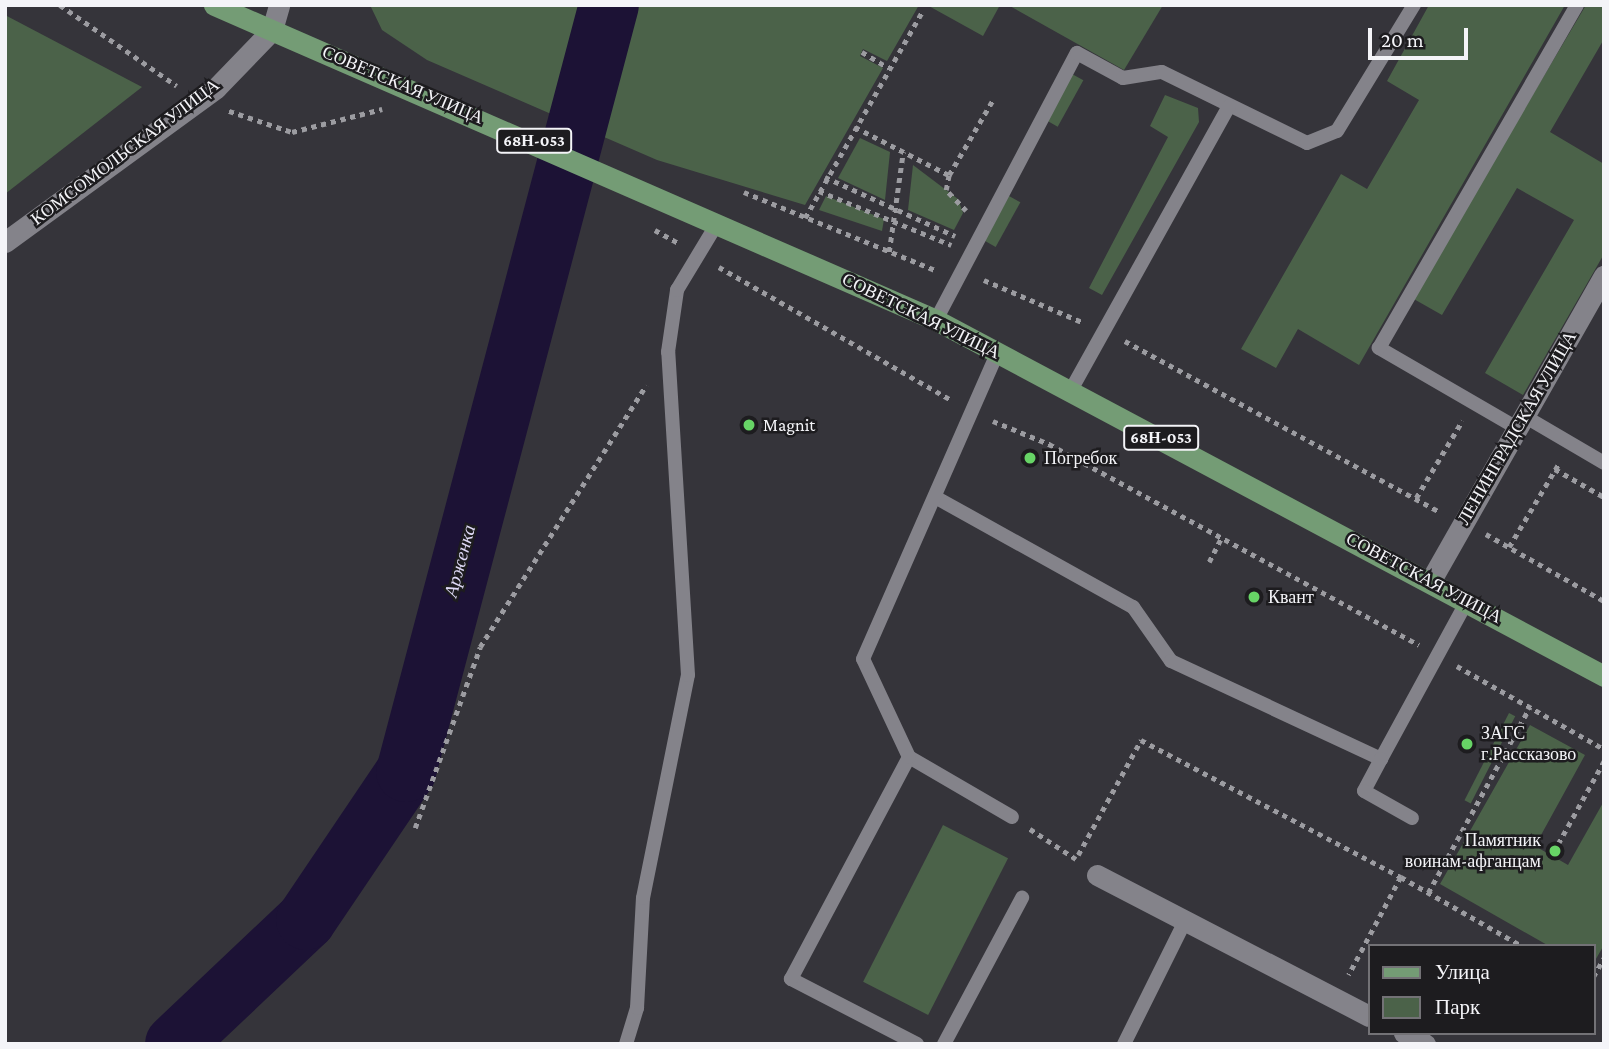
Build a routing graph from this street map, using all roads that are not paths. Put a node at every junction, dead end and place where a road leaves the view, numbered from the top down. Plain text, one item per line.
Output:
1 (214, 5) edge
2 (279, 5) edge
3 (1414, 5) edge
4 (1577, 5) edge
5 (272, 30) junction
6 (1229, 106) junction
7 (713, 220) junction
8 (5, 242) edge
9 (1604, 276) edge
10 (936, 320) junction
11 (998, 352) junction
12 (1070, 390) junction
13 (1520, 422) junction
14 (1604, 463) edge
15 (935, 497) junction
16 (1431, 580) junction
17 (1467, 601) junction
18 (1604, 676) edge
19 (909, 757) junction
20 (1381, 759) junction
21 (1012, 817) road end
22 (1412, 818) dead end
23 (1097, 875) road end
24 (1022, 898) dead end
25 (1185, 921) junction
26 (1368, 1016) edge
27 (1408, 1035) edge
28 (626, 1044) edge
29 (917, 1044) edge
30 (944, 1044) edge
31 (1124, 1044) edge
32 (1426, 1044) edge

1 - 5 main road, СОВЕТСКАЯ УЛИЦА / 68Н-053
2 - 5 street
3 - 6 lane
4 - 13 lane
5 - 7 main road, СОВЕТСКАЯ УЛИЦА / 68Н-053
5 - 8 street, КОМСОМОЛЬСКАЯ УЛИЦА
6 - 10 lane
6 - 12 lane
7 - 10 main road, СОВЕТСКАЯ УЛИЦА / 68Н-053
7 - 28 lane
9 - 13 street, ЛЕНИНГРАДСКАЯ УЛИЦА
10 - 11 main road, СОВЕТСКАЯ УЛИЦА / 68Н-053
11 - 12 main road, СОВЕТСКАЯ УЛИЦА / 68Н-053
11 - 15 lane
12 - 16 main road, СОВЕТСКАЯ УЛИЦА / 68Н-053
13 - 14 lane
13 - 16 street, ЛЕНИНГРАДСКАЯ УЛИЦА
15 - 19 lane
15 - 20 lane
16 - 17 main road, СОВЕТСКАЯ УЛИЦА / 68Н-053
17 - 18 main road, СОВЕТСКАЯ УЛИЦА / 68Н-053
17 - 20 lane
19 - 21 lane
19 - 29 lane
20 - 22 lane
23 - 25 street
24 - 30 lane
25 - 26 street
25 - 31 lane
27 - 32 street

